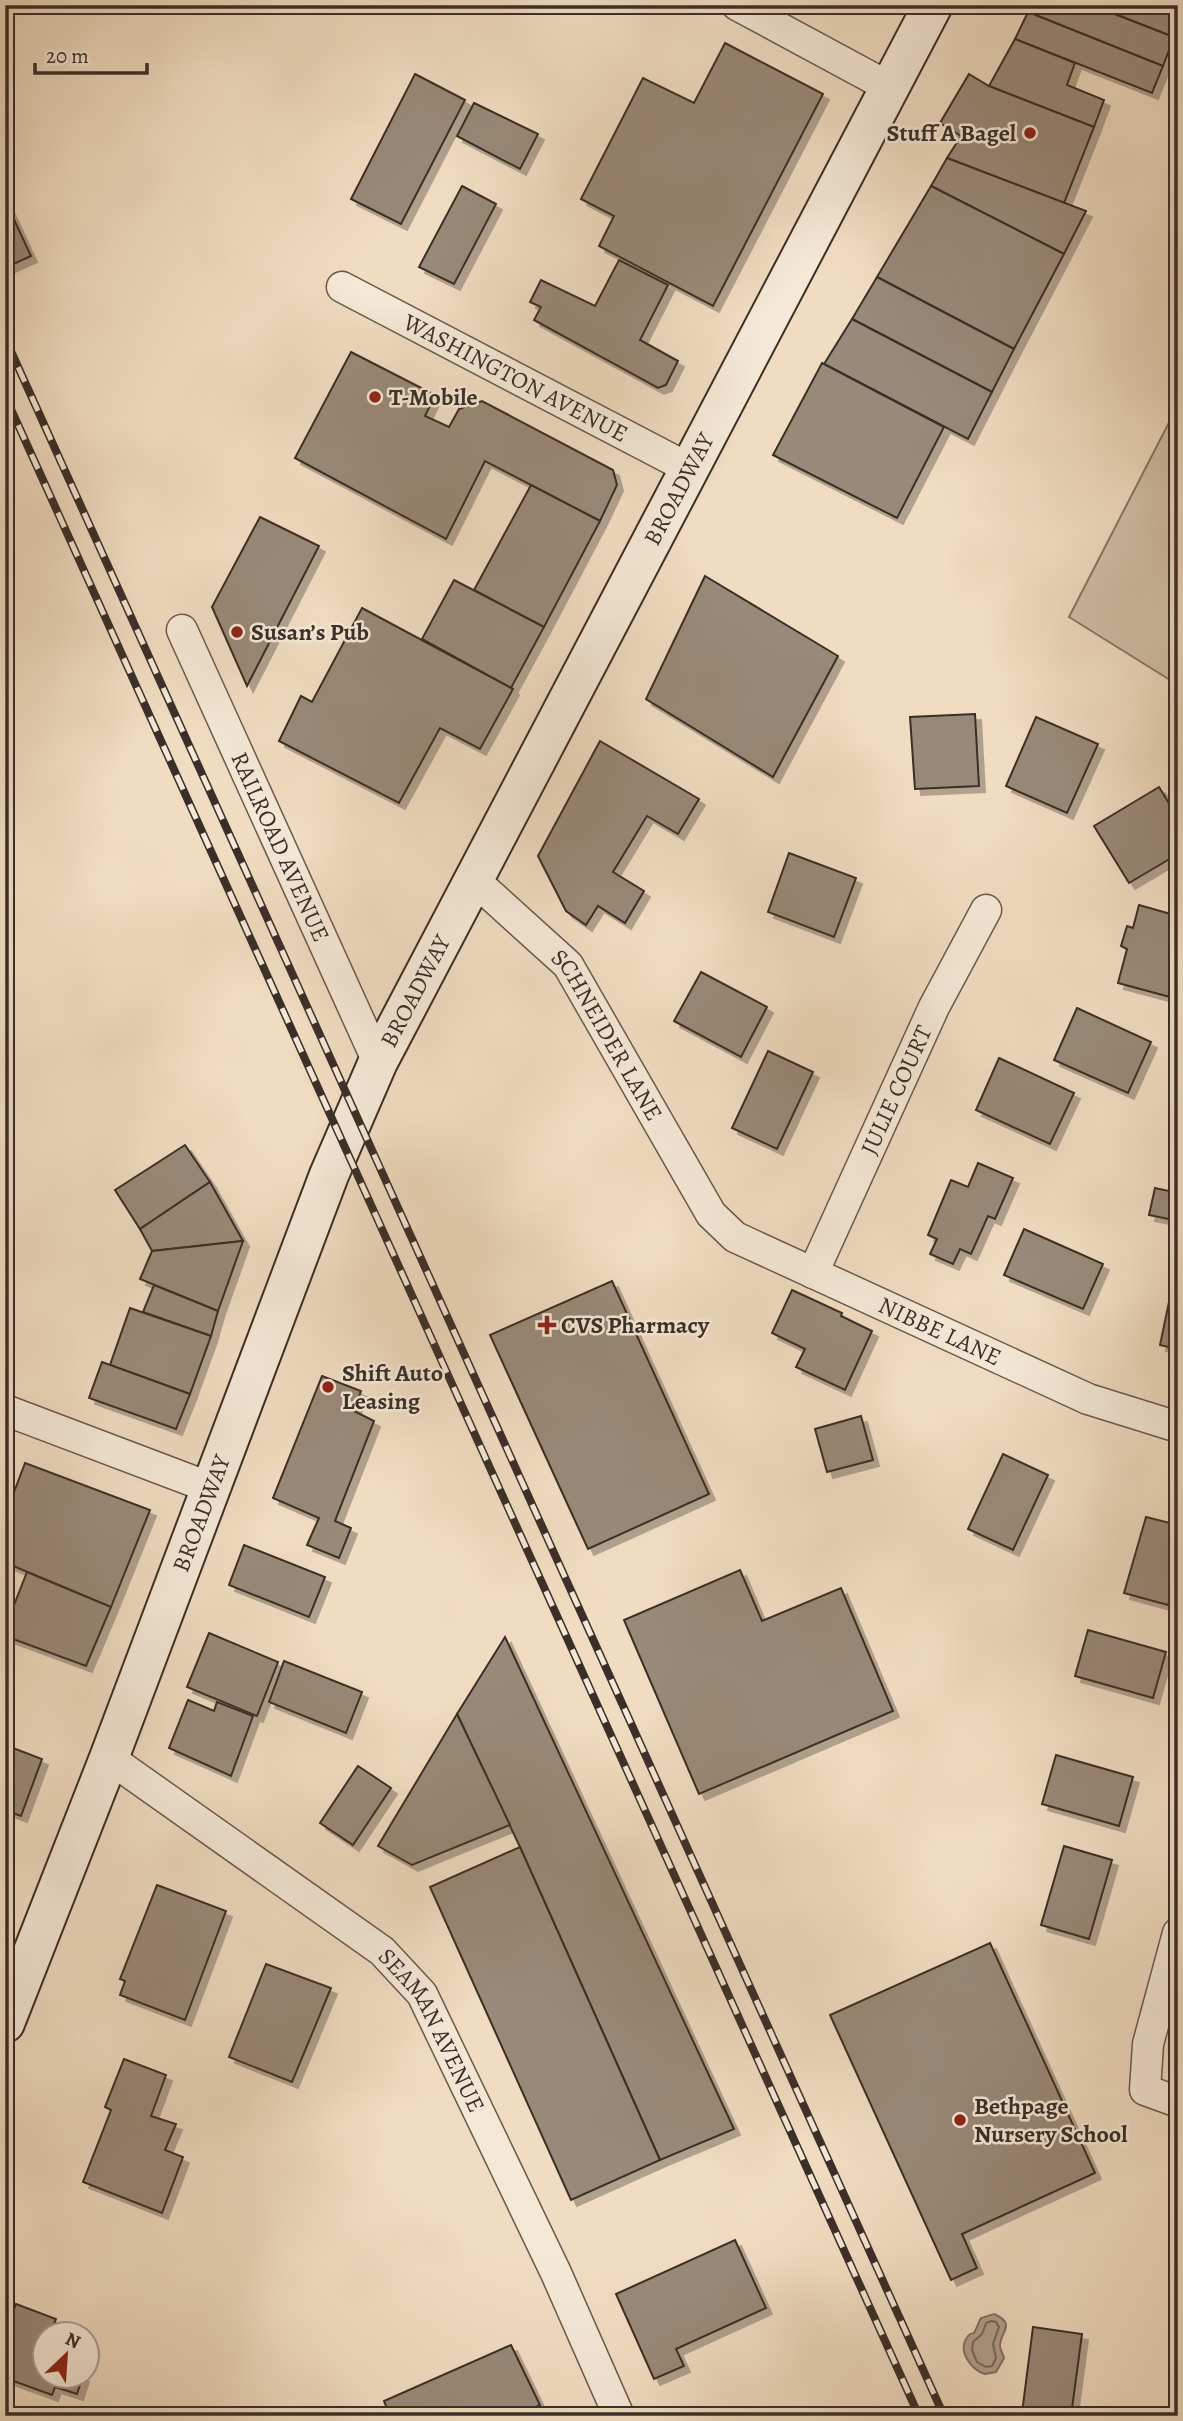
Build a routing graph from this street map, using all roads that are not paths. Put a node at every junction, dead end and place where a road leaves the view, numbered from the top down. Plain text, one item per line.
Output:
1 (737, 5) edge
2 (933, 5) edge
3 (889, 87) junction
4 (342, 286) dead end
5 (690, 469) junction
6 (183, 630) dead end
7 (473, 879) junction
8 (986, 909) dead end
9 (378, 1062) junction
10 (711, 1214) joint
11 (813, 1273) junction
12 (5, 1410) edge
13 (1178, 1427) edge
14 (211, 1488) junction
15 (109, 1758) junction
16 (1178, 1933) edge
17 (5, 2023) edge
18 (1178, 2102) edge
19 (619, 2416) edge

1 - 3 street
2 - 3 main road, BROADWAY
3 - 5 main road, BROADWAY
4 - 5 street, WASHINGTON AVENUE
5 - 7 main road, BROADWAY
6 - 9 street, RAILROAD AVENUE
7 - 9 main road, BROADWAY
7 - 10 street, SCHNEIDER LANE
8 - 11 street, JULIE COURT
9 - 14 main road, BROADWAY
10 - 11 street, NIBBE LANE
11 - 13 street, NIBBE LANE
12 - 14 street
14 - 15 main road, BROADWAY
15 - 17 main road, BROADWAY
15 - 19 street, SEAMAN AVENUE
16 - 18 street

